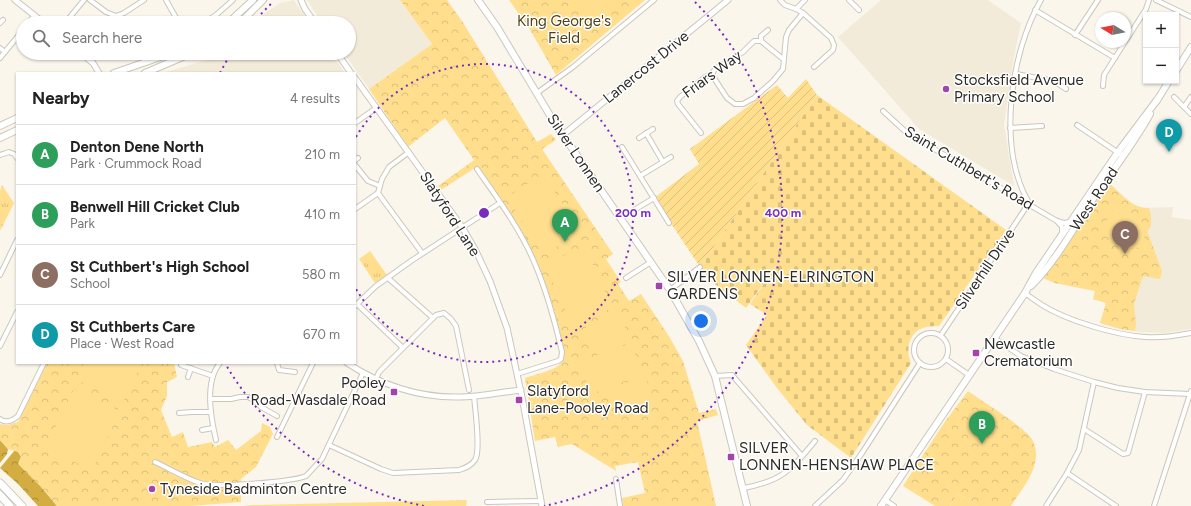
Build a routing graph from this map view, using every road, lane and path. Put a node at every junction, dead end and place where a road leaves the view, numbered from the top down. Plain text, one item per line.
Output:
1 (15, 0) edge
2 (84, 0) edge
3 (90, 0) edge
4 (144, 0) edge
5 (166, 0) edge
6 (232, 0) edge
7 (253, 0) edge
8 (263, 0) edge
9 (301, 0) edge
10 (478, 0) edge
11 (654, 0) edge
12 (728, 0) edge
13 (780, 0) edge
14 (805, 0) edge
15 (849, 0) edge
16 (1040, 0) edge
17 (1098, 0) edge
18 (1149, 0) edge
19 (1156, 0) edge
20 (796, 9) junction
21 (859, 10) dead end
22 (1035, 10) junction
23 (803, 13) junction
24 (34, 16) edge
25 (71, 16) edge
26 (116, 16) joint
27 (175, 16) edge
28 (214, 16) edge
29 (236, 16) edge
30 (247, 16) edge
31 (310, 16) edge
32 (1191, 16) edge
33 (768, 30) dead end
34 (1075, 35) junction
35 (16, 39) edge
36 (761, 41) junction
37 (1191, 47) edge
38 (0, 48) edge
39 (5, 52) junction
40 (0, 58) edge
41 (1115, 58) junction
42 (89, 60) edge
43 (152, 60) edge
44 (176, 60) edge
45 (342, 60) edge
46 (783, 60) junction
47 (1179, 65) edge
48 (814, 67) dead end
49 (98, 72) edge
50 (117, 72) edge
51 (148, 72) edge
52 (350, 72) edge
53 (712, 74) junction
54 (1016, 74) junction
55 (356, 79) edge
56 (1167, 84) edge
57 (1103, 86) dead end
58 (1066, 89) dead end
59 (537, 93) junction
60 (1174, 97) dead end
61 (1191, 97) edge
62 (1184, 107) junction
63 (376, 108) junction
64 (884, 111) dead end
65 (1191, 114) edge
66 (16, 118) edge
67 (356, 122) edge
68 (1077, 125) dead end
69 (0, 126) edge
70 (1042, 126) dead end
71 (1010, 128) junction
72 (653, 129) dead end
73 (16, 130) edge
74 (701, 133) dead end
75 (646, 134) junction
76 (563, 135) junction
77 (0, 138) edge
78 (639, 138) dead end
79 (622, 147) dead end
80 (409, 152) junction
81 (1120, 154) junction
82 (0, 155) edge
83 (16, 157) edge
84 (671, 157) dead end
85 (663, 162) junction
86 (356, 166) edge
87 (478, 169) dead end
88 (640, 176) junction
89 (380, 186) junction
90 (378, 193) junction
91 (654, 198) junction
92 (500, 203) junction
93 (1029, 204) junction
94 (356, 208) edge
95 (621, 218) junction
96 (1057, 221) junction
97 (669, 222) dead end
98 (1071, 222) junction
99 (462, 228) junction
100 (1062, 235) junction
101 (16, 242) edge
102 (422, 253) junction
103 (651, 262) junction
104 (700, 267) dead end
105 (0, 275) edge
106 (388, 278) junction
107 (626, 278) dead end
108 (670, 290) junction
109 (1025, 293) junction
110 (356, 305) edge
111 (16, 314) edge
112 (433, 318) junction
113 (12, 322) junction
114 (16, 324) edge
115 (1191, 333) edge
116 (941, 335) junction
117 (994, 338) junction
118 (0, 346) edge
119 (403, 348) junction
120 (946, 360) junction
121 (920, 363) junction
122 (44, 364) edge
123 (219, 364) edge
124 (277, 364) edge
125 (313, 364) edge
126 (349, 364) edge
127 (181, 365) dead end
128 (191, 368) junction
129 (294, 372) dead end
130 (363, 373) junction
131 (517, 374) junction
132 (969, 375) junction
133 (213, 376) junction
134 (715, 376) junction
135 (188, 377) dead end
136 (376, 379) junction
137 (1094, 382) junction
138 (469, 390) dead end
139 (521, 390) junction
140 (1145, 392) junction
141 (1191, 393) edge
142 (474, 396) junction
143 (210, 399) junction
144 (211, 412) junction
145 (179, 413) dead end
146 (277, 416) dead end
147 (0, 419) edge
148 (213, 428) junction
149 (1084, 429) junction
150 (202, 430) dead end
151 (277, 437) dead end
152 (216, 440) dead end
153 (815, 441) dead end
154 (329, 445) junction
155 (802, 456) junction
156 (155, 462) dead end
157 (1067, 473) junction
158 (616, 479) dead end
159 (1, 484) edge
160 (744, 488) junction
161 (0, 495) edge
162 (885, 500) junction
163 (487, 502) dead end
164 (541, 503) edge
165 (10, 506) edge
166 (22, 506) edge
167 (620, 506) edge
168 (747, 506) edge
169 (815, 506) edge
170 (880, 506) edge
171 (894, 506) edge
172 (1046, 506) edge
173 (1116, 506) edge
174 (1154, 506) edge

1 - 24 street
2 - 25 street
3 - 26 street
4 - 26 street
5 - 27 street
6 - 28 street
7 - 29 main road
8 - 30 main road
9 - 31 street
10 - 59 main road, Silver Lonnen
11 - 59 street
12 - 76 street, Lanercost Drive
13 - 20 street
14 - 20 street
15 - 21 street
16 - 22 street
17 - 34 street
18 - 41 street
19 - 32 street
20 - 23 street
22 - 34 street
22 - 54 street
23 - 46 street
23 - 48 street
33 - 36 street, Friars Way
34 - 41 street
35 - 39 street
36 - 46 street
36 - 53 street, Friars Way
37 - 47 main road
38 - 39 street
39 - 40 street
41 - 57 street
42 - 49 street
43 - 50 main road
44 - 51 main road
45 - 52 street
46 - 53 street
53 - 74 street, Friars Way
54 - 58 street
54 - 71 street
55 - 63 street, Slatyford Lane
56 - 81 main road, West Road
59 - 76 main road, Silver Lonnen
60 - 62 street
61 - 62 street
62 - 65 street
63 - 67 street
63 - 80 street, Slatyford Lane
64 - 93 street, Saint Cuthbert's Road
66 - 69 main road
68 - 81 street
70 - 71 street
71 - 93 street
72 - 75 street
73 - 77 main road
75 - 78 street
75 - 85 street
76 - 95 main road, Silver Lonnen
79 - 88 street
80 - 89 street
80 - 99 street, Slatyford Lane
81 - 98 main road, West Road
81 - 109 main road, West Road
82 - 83 street
84 - 85 street
85 - 88 street
86 - 89 street
87 - 92 street
88 - 91 street
89 - 90 street
90 - 94 street
90 - 102 street
91 - 95 street
91 - 97 street
92 - 99 street
92 - 131 street
93 - 96 street, Saint Cuthbert's Road
93 - 116 street, Silverhill Drive
95 - 103 main road, Silver Lonnen
96 - 98 street, Saint Cuthbert's Road
96 - 100 street
98 - 100 main road, West Road
99 - 102 street
99 - 131 street, Slatyford Lane
100 - 109 main road, West Road
101 - 105 street
102 - 106 street
103 - 107 street
103 - 108 main road, Silver Lonnen
104 - 108 street
106 - 110 street
106 - 112 street
108 - 134 main road, Silver Lonnen
109 - 115 street
109 - 117 main road, West Road
110 - 119 street
111 - 113 street
112 - 119 street
112 - 138 street
113 - 114 street
113 - 118 street
116 - 120 street
116 - 121 street
117 - 132 main road, West Road
117 - 137 street
119 - 136 street
120 - 121 street
120 - 132 street
121 - 169 street
122 - 147 street
123 - 133 street
124 - 129 street
125 - 151 street
126 - 130 street
127 - 128 street
128 - 133 street
128 - 135 street
130 - 136 street
130 - 154 street
131 - 139 street, Slatyford Lane
132 - 162 main road, West Road
133 - 143 street
134 - 155 street
134 - 160 main road, Silver Lonnen
136 - 142 street
137 - 140 street
137 - 149 street
139 - 142 street
139 - 164 street, Slatyford Lane
140 - 141 street
140 - 149 street
141 - 174 street
142 - 154 street
143 - 144 street
143 - 146 street
144 - 145 street
144 - 148 street
148 - 150 street
148 - 152 street
149 - 157 street
153 - 155 street
154 - 156 street
155 - 160 street
157 - 172 street
157 - 173 street
158 - 167 street
159 - 166 highway
160 - 168 main road, Silver Lonnen
161 - 165 highway
162 - 170 main road, West Road
162 - 171 street
163 - 164 street

